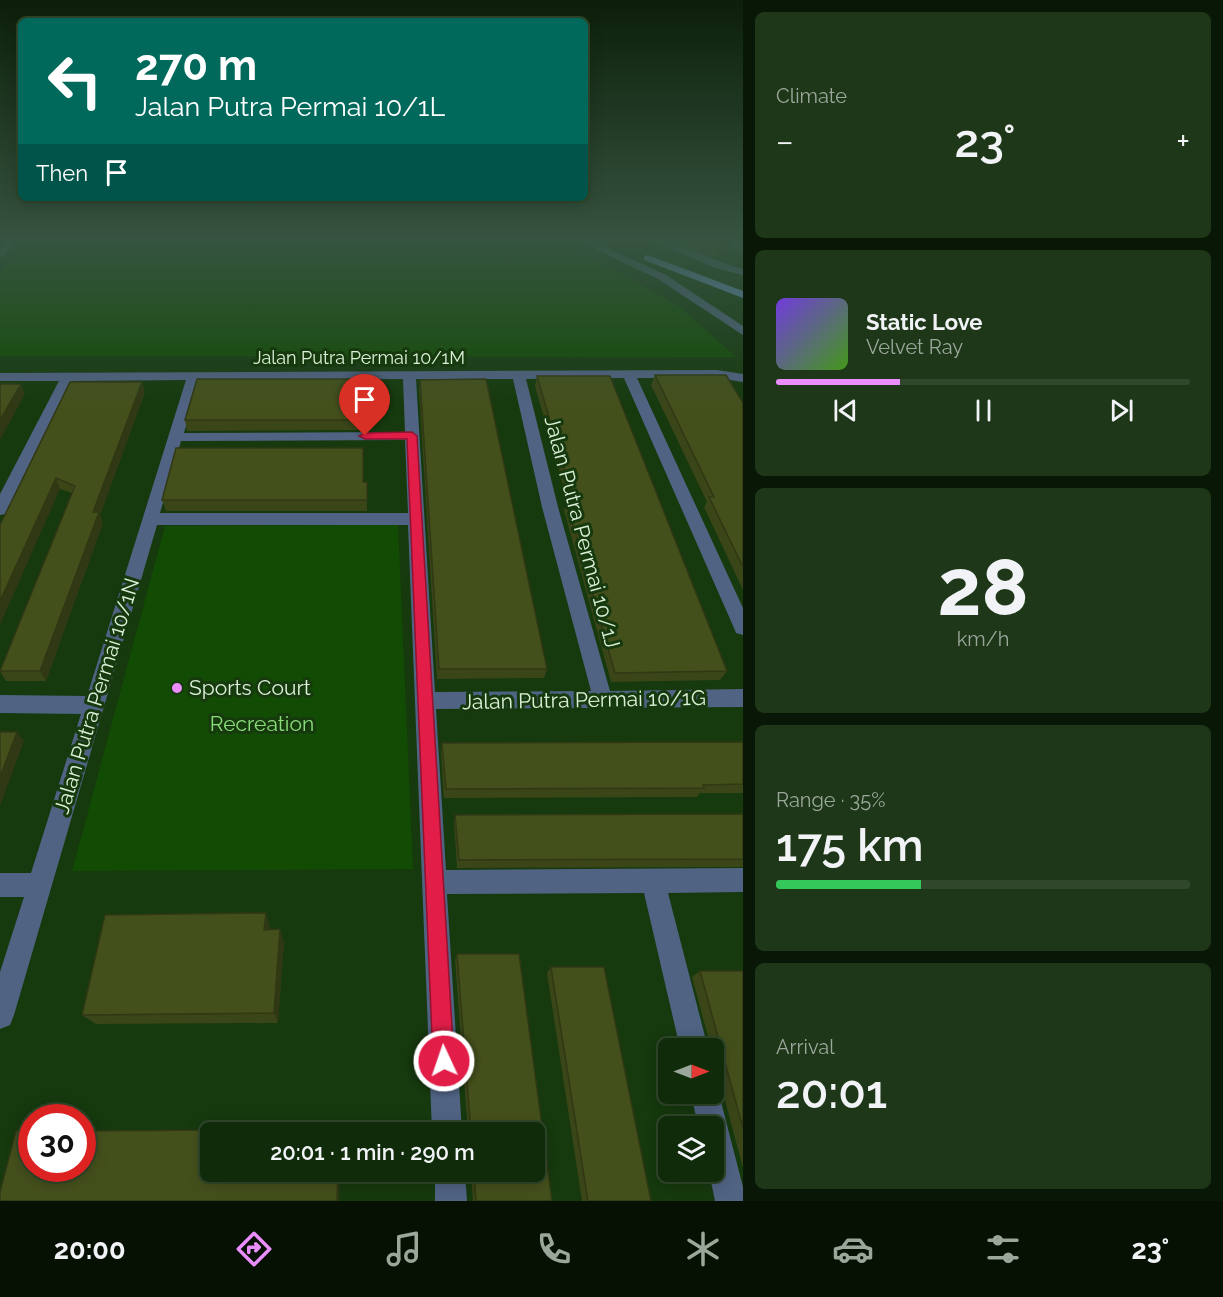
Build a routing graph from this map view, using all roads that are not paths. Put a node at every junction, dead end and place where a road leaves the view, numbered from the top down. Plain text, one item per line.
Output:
1 (689, 294) edge
2 (710, 294) edge
3 (717, 298) dead end
4 (743, 331) edge
5 (629, 374) junction
6 (409, 375) junction
7 (519, 375) junction
8 (194, 376) junction
9 (67, 377) junction
10 (0, 378) edge
11 (743, 378) edge
12 (412, 436) junction
13 (176, 437) junction
14 (0, 510) edge
15 (151, 519) junction
16 (416, 519) junction
17 (743, 628) edge
18 (743, 698) edge
19 (603, 700) junction
20 (425, 701) junction
21 (0, 704) edge
22 (94, 705) junction
23 (743, 880) edge
24 (653, 881) junction
25 (435, 882) junction
26 (0, 885) edge
27 (39, 885) junction
28 (0, 1015) edge
29 (692, 1038) edge
30 (447, 1122) edge
31 (724, 1172) edge
32 (450, 1182) edge
33 (451, 1201) edge
34 (731, 1201) edge

1 - 4 street
2 - 3 street
5 - 7 street, Jalan Putra Permai 10/1M
5 - 11 street, Jalan Putra Permai 10/1M
5 - 17 street
6 - 7 street, Jalan Putra Permai 10/1M
6 - 8 street, Jalan Putra Permai 10/1M
6 - 12 street
7 - 19 street, Jalan Putra Permai 10/1J
8 - 9 street, Jalan Putra Permai 10/1M
8 - 13 street, Jalan Putra Permai 10/1N
9 - 10 street, Jalan Putra Permai 10/1M
9 - 14 street
12 - 13 street
12 - 16 street
13 - 15 street, Jalan Putra Permai 10/1N
15 - 16 street
15 - 22 street, Jalan Putra Permai 10/1N
16 - 20 street
18 - 19 street, Jalan Putra Permai 10/1G
19 - 20 street, Jalan Putra Permai 10/1G
20 - 25 street
21 - 22 street
22 - 27 street, Jalan Putra Permai 10/1N
23 - 24 street
24 - 25 street
24 - 29 street
25 - 30 street
26 - 27 street
27 - 28 street, Jalan Putra Permai 10/1N
31 - 34 street
32 - 33 street

